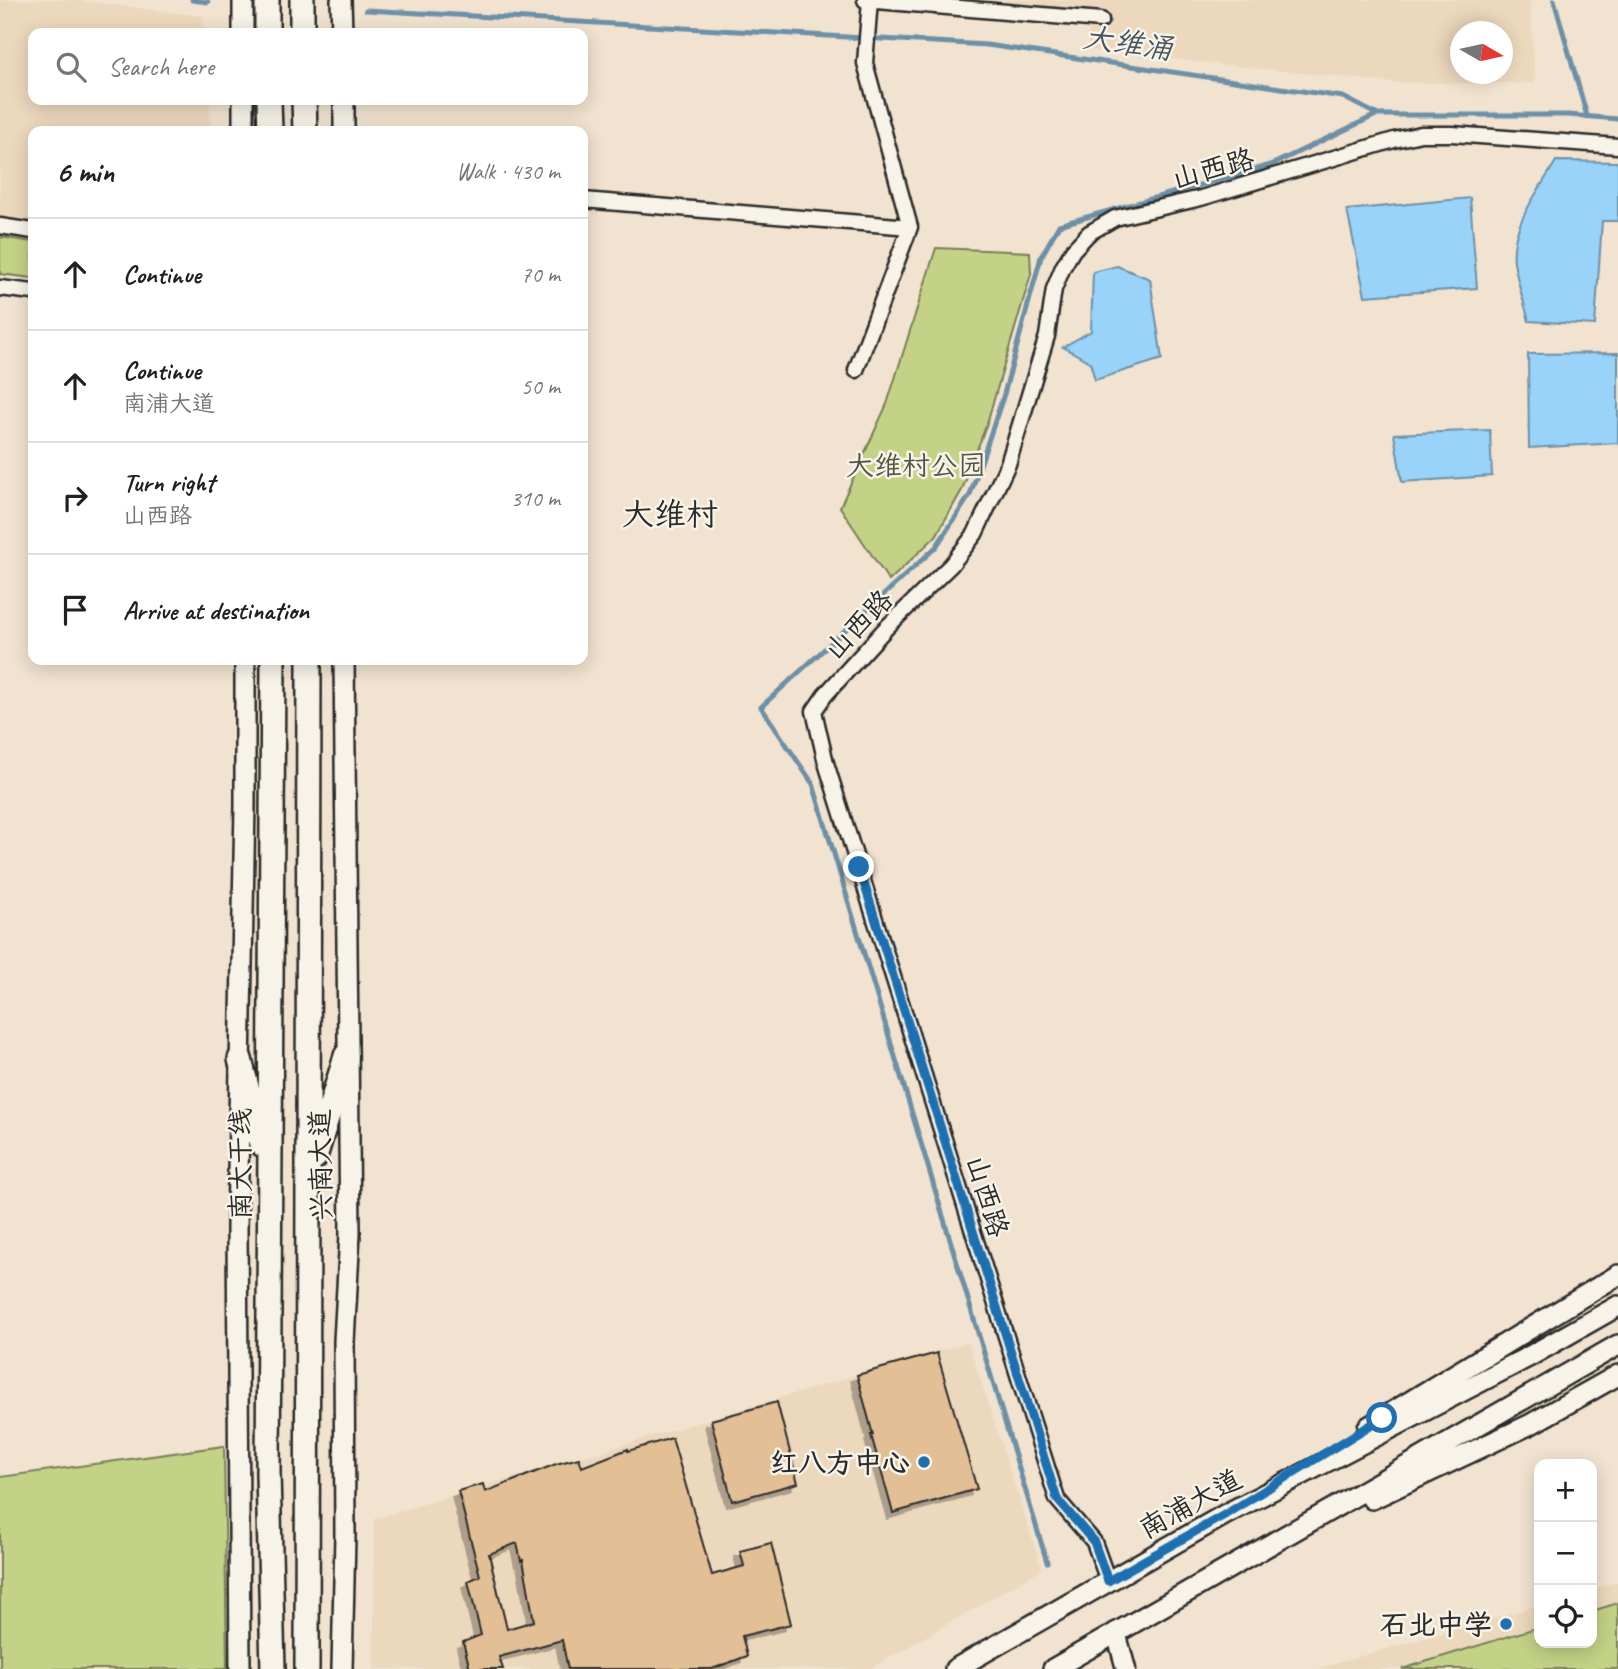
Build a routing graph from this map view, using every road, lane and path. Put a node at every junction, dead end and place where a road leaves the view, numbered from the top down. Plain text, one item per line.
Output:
1 (267, 0) edge
2 (302, 0) edge
3 (341, 0) edge
4 (864, 0) edge
5 (870, 1) edge
6 (1101, 20) dead end
7 (267, 28) edge
8 (302, 28) edge
9 (342, 28) edge
10 (243, 105) edge
11 (269, 105) edge
12 (304, 105) edge
13 (344, 105) edge
14 (243, 126) edge
15 (270, 126) edge
16 (305, 126) edge
17 (344, 126) edge
18 (1618, 146) edge
19 (588, 200) edge
20 (0, 226) edge
21 (910, 227) junction
22 (28, 230) edge
23 (0, 288) edge
24 (28, 291) edge
25 (856, 370) dead end
26 (244, 665) edge
27 (273, 665) edge
28 (309, 665) edge
29 (344, 665) edge
30 (346, 1056) junction
31 (240, 1059) junction
32 (270, 1179) junction
33 (307, 1180) junction
34 (1618, 1275) edge
35 (1618, 1306) edge
36 (1618, 1345) edge
37 (1618, 1375) edge
38 (1226, 1514) junction
39 (1235, 1564) junction
40 (1108, 1581) junction
41 (1116, 1633) junction
42 (240, 1669) edge
43 (273, 1669) edge
44 (307, 1669) edge
45 (342, 1669) edge
46 (955, 1669) edge
47 (1053, 1669) edge
48 (1126, 1669) edge

1 - 7 highway
2 - 8 highway
3 - 9 main road
4 - 5 street
5 - 6 street
5 - 21 street
10 - 14 main road
11 - 15 highway
12 - 16 highway
13 - 17 main road
18 - 40 street, 山西路
19 - 21 street
20 - 22 street
21 - 25 street
23 - 24 street
26 - 31 main road
27 - 32 highway, 南大干线
28 - 33 highway
29 - 30 main road, 兴南大道
30 - 33 highway
30 - 45 main road, 兴南大道
31 - 32 highway
31 - 42 main road
32 - 43 highway, 南大干线
33 - 44 highway
34 - 38 main road
35 - 38 main road, 南浦大道
36 - 39 main road
37 - 39 main road
38 - 40 main road, 南浦大道
39 - 41 main road
40 - 46 main road, 南浦大道
41 - 47 main road
41 - 48 street

